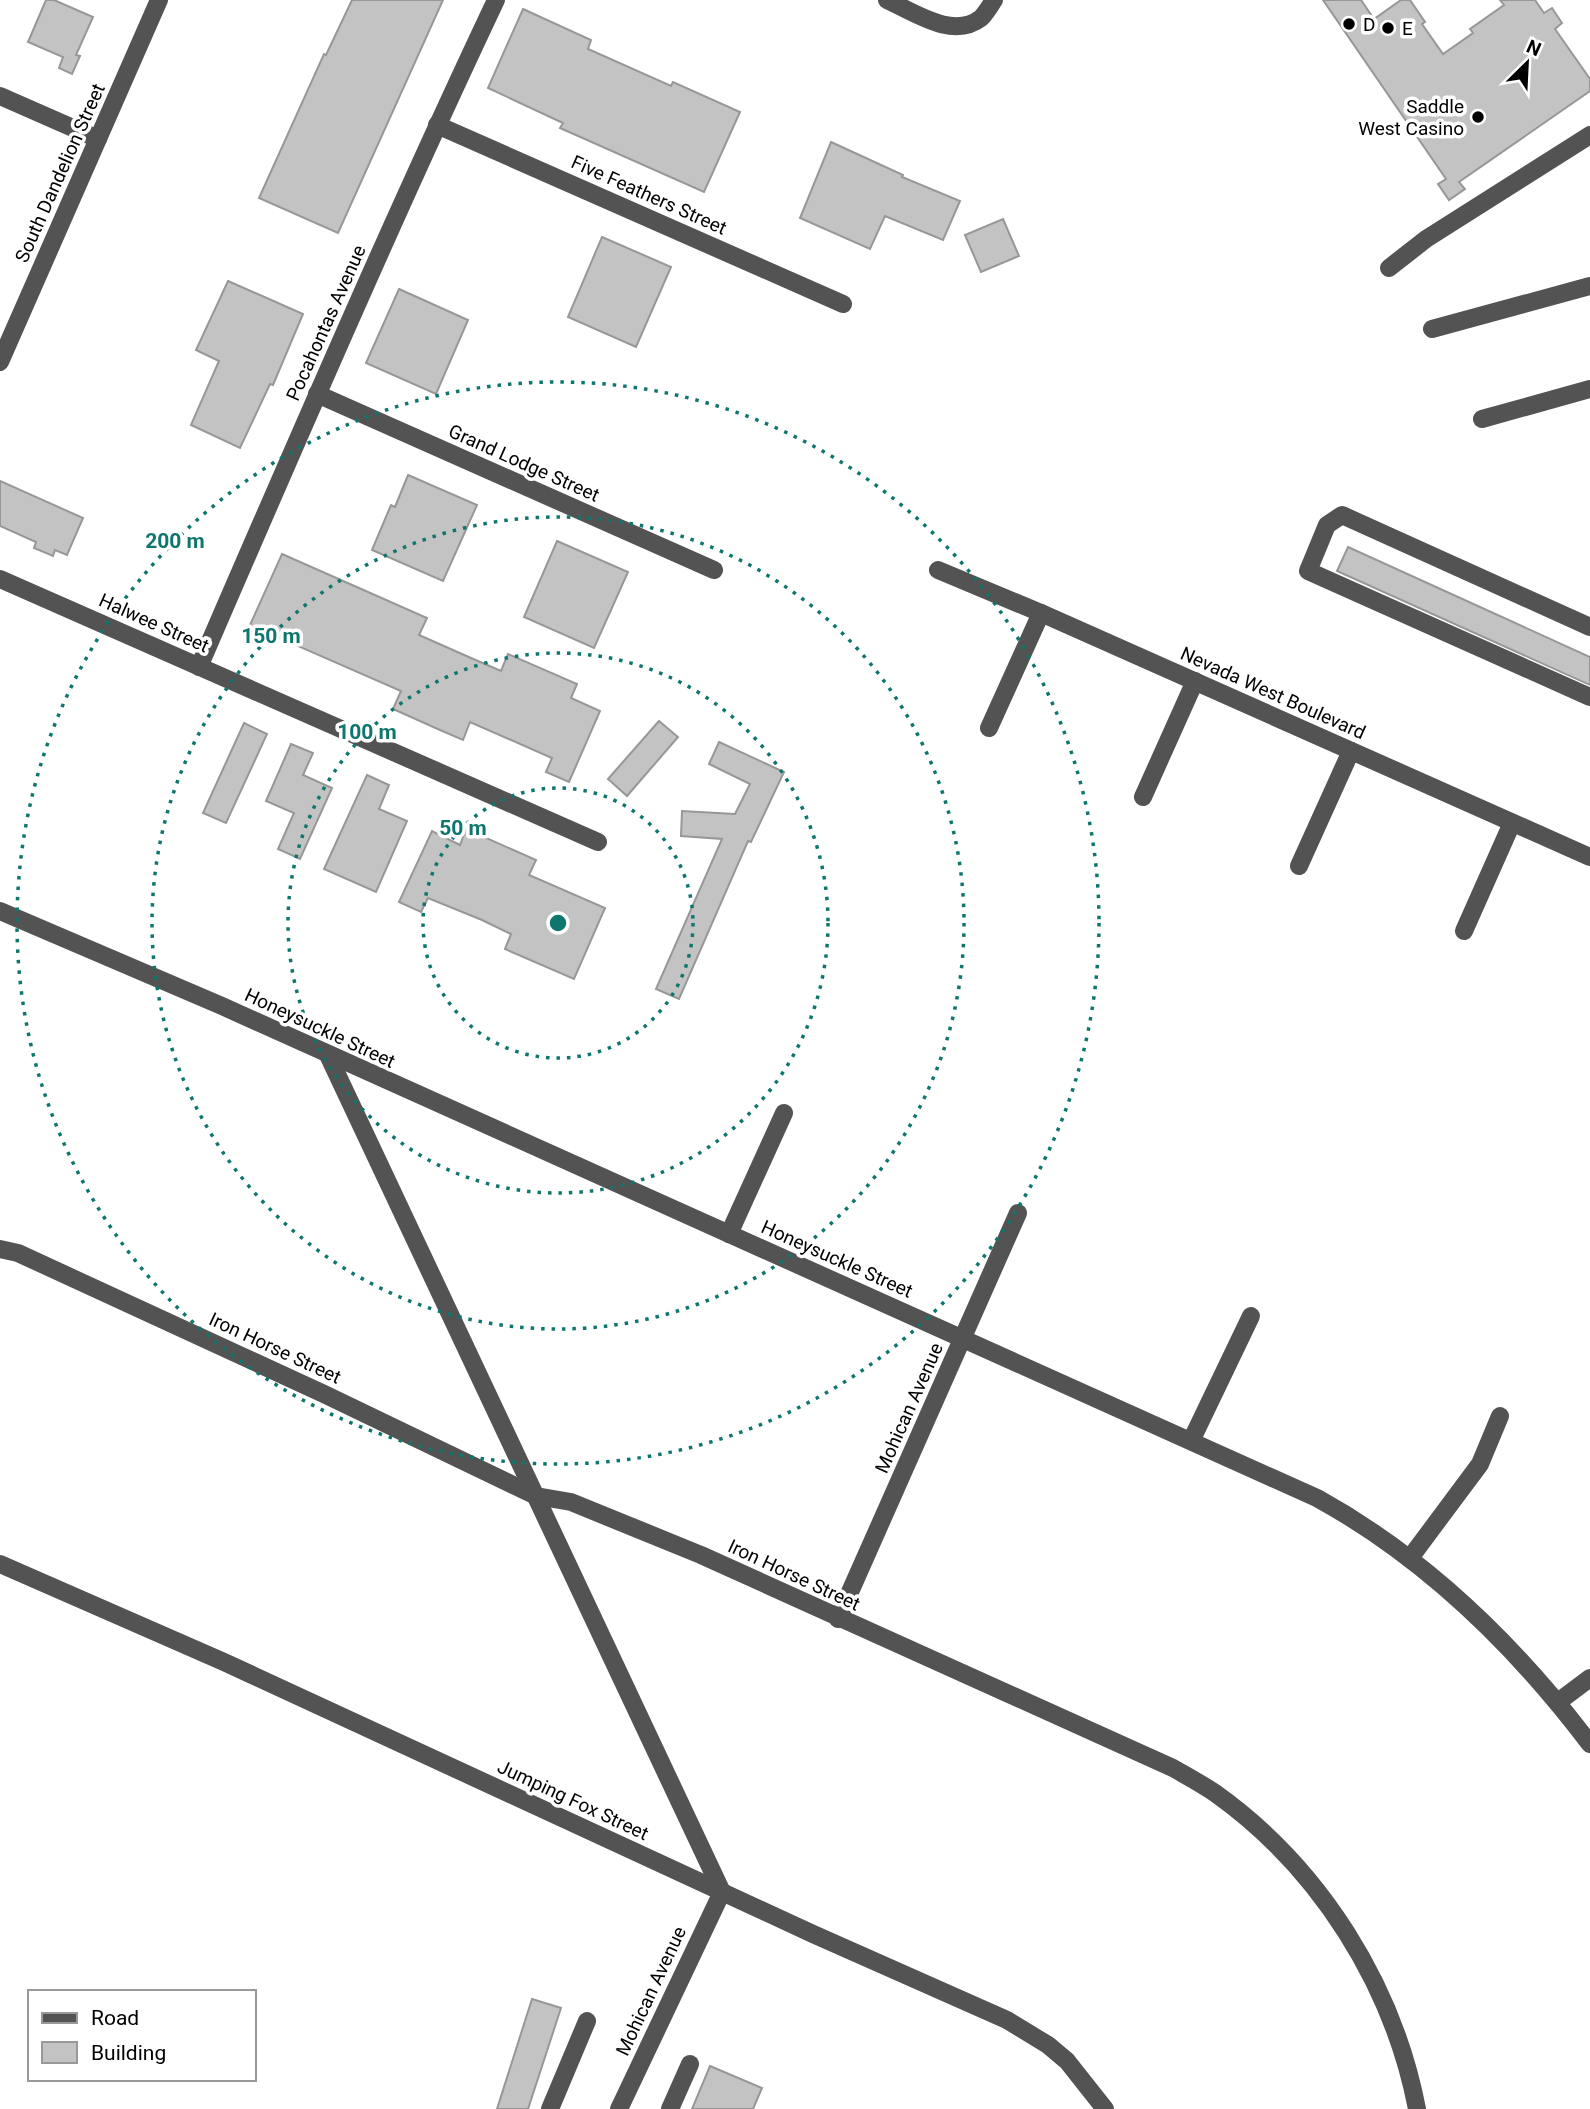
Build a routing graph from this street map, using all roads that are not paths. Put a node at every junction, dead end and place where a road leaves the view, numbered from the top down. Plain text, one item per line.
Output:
1 (159, 0) edge
2 (496, 0) edge
3 (887, 0) edge
4 (994, 0) edge
5 (0, 96) edge
6 (437, 125) junction
7 (1590, 135) edge
8 (98, 139) junction
9 (1389, 268) dead end
10 (1590, 286) edge
11 (843, 304) dead end
12 (1432, 328) dead end
13 (0, 362) edge
14 (1590, 389) edge
15 (317, 394) junction
16 (1482, 419) dead end
17 (714, 570) dead end
18 (938, 570) dead end
19 (0, 579) edge
20 (1041, 613) junction
21 (1590, 627) edge
22 (199, 667) junction
23 (1195, 681) junction
24 (1590, 697) edge
25 (989, 728) dead end
26 (1351, 751) junction
27 (1143, 796) dead end
28 (1512, 823) junction
29 (598, 842) dead end
30 (1590, 857) edge
31 (1299, 866) dead end
32 (0, 911) edge
33 (1464, 931) dead end
34 (328, 1055) junction
35 (784, 1113) dead end
36 (1018, 1213) dead end
37 (729, 1234) junction
38 (0, 1249) edge
39 (1251, 1316) dead end
40 (963, 1339) junction
41 (1500, 1416) dead end
42 (1192, 1439) junction
43 (536, 1496) junction
44 (1410, 1558) junction
45 (0, 1564) edge
46 (838, 1619) junction
47 (1590, 1678) edge
48 (1558, 1702) junction
49 (1590, 1744) edge
50 (722, 1892) junction
51 (587, 2021) dead end
52 (690, 2064) dead end
53 (550, 2109) edge
54 (619, 2109) edge
55 (670, 2109) edge
56 (1105, 2109) edge
57 (1417, 2109) edge

1 - 8 street, South Dandelion Street
2 - 6 street, Pocahontas Avenue
3 - 4 street
5 - 8 street
6 - 11 street, Five Feathers Street
6 - 15 street, Pocahontas Avenue
7 - 9 street
8 - 13 street, South Dandelion Street
10 - 12 street
14 - 16 street
15 - 17 street, Grand Lodge Street
15 - 22 street, Pocahontas Avenue
18 - 20 street, Nevada West Boulevard
19 - 22 street, Halwee Street
20 - 23 street, Nevada West Boulevard
20 - 25 street
21 - 24 street
22 - 29 street, Halwee Street
23 - 26 street, Nevada West Boulevard
23 - 27 street
26 - 28 street, Nevada West Boulevard
26 - 31 street
28 - 30 street, Nevada West Boulevard
28 - 33 street
32 - 34 street, Honeysuckle Street
34 - 37 street, Honeysuckle Street
34 - 43 street
35 - 37 street
36 - 40 street, Mohican Avenue
37 - 40 street, Honeysuckle Street
38 - 43 street, Iron Horse Street
39 - 42 street
40 - 42 street, Honeysuckle Street
40 - 46 street, Mohican Avenue
41 - 44 street
42 - 44 street, Honeysuckle Street
43 - 46 street, Iron Horse Street
43 - 50 street
44 - 48 street, Honeysuckle Street
45 - 50 street, Jumping Fox Street
46 - 57 street, Iron Horse Street
47 - 48 street
48 - 49 street, Honeysuckle Street
50 - 54 street, Mohican Avenue
50 - 56 street, Jumping Fox Street
51 - 53 street
52 - 55 street

